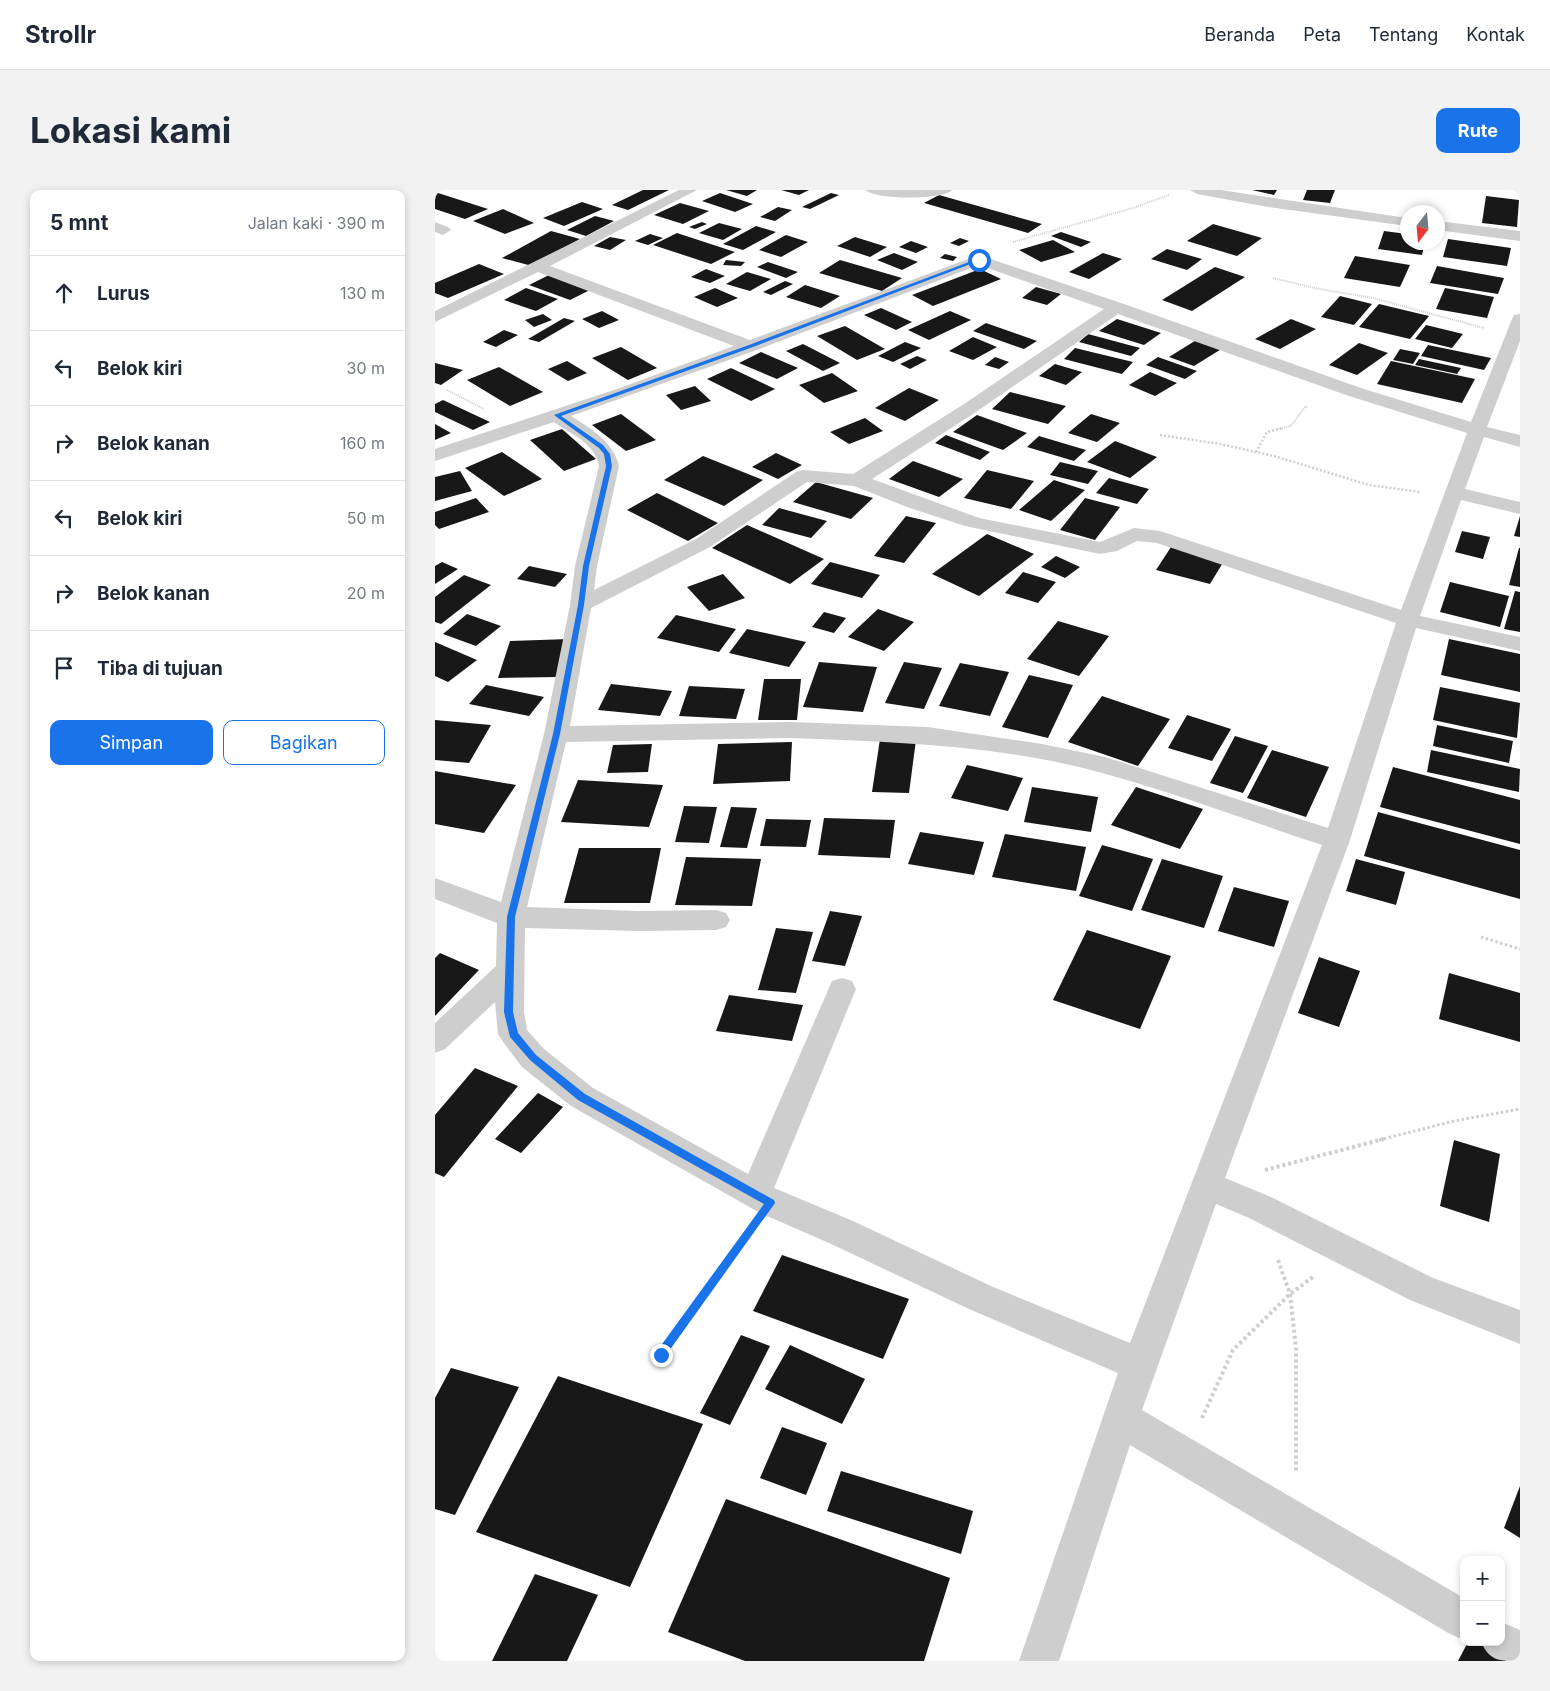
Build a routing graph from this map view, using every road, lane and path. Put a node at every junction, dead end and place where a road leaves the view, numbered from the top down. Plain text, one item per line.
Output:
1 (690, 190) edge
2 (873, 190) edge
3 (945, 190) edge
4 (1197, 190) edge
5 (1173, 193) dead end
6 (1400, 221) edge
7 (1445, 226) edge
8 (1520, 236) edge
9 (979, 260) junction
10 (539, 267) junction
11 (1273, 278) dead end
12 (1118, 307) junction
13 (435, 317) edge
14 (1517, 327) edge
15 (751, 346) junction
16 (1355, 392) junction
17 (557, 415) junction
18 (1477, 430) junction
19 (1160, 434) dead end
20 (1520, 441) edge
21 (1255, 452) junction
22 (435, 455) edge
23 (857, 480) junction
24 (1453, 496) junction
25 (1520, 508) edge
26 (581, 605) junction
27 (1408, 620) junction
28 (1520, 644) edge
29 (556, 734) junction
30 (1337, 840) junction
31 (435, 888) edge
32 (511, 917) junction
33 (716, 920) dead end
34 (1481, 937) dead end
35 (1520, 949) edge
36 (509, 971) junction
37 (842, 989) dead end
38 (435, 1041) edge
39 (1520, 1109) edge
40 (1207, 1185) junction
41 (763, 1199) junction
42 (1259, 1207) junction
43 (1347, 1251) junction
44 (1290, 1294) junction
45 (1520, 1327) edge
46 (661, 1355) dead end
47 (1139, 1364) junction
48 (1120, 1418) junction
49 (1185, 1455) junction
50 (1296, 1522) junction
51 (1460, 1618) edge
52 (1505, 1644) edge
53 (1520, 1653) edge
54 (1039, 1661) edge

1 - 10 street
2 - 3 street
4 - 6 street
5 - 9 path
7 - 8 street
9 - 12 street
9 - 15 street
10 - 13 street
10 - 15 street
11 - 14 path
12 - 16 street
12 - 23 street
14 - 18 street
15 - 17 street
16 - 18 street
16 - 21 path
17 - 22 street
17 - 26 street
18 - 20 street
18 - 24 street
19 - 21 path
21 - 24 path
23 - 26 street
23 - 27 street
24 - 25 street
24 - 27 street
26 - 29 street
27 - 28 street
27 - 30 street
29 - 30 street
29 - 32 street
30 - 40 street
31 - 32 street
32 - 33 street
32 - 36 street
34 - 35 path
36 - 38 street
36 - 41 street
37 - 41 street
39 - 40 path
40 - 42 street
40 - 47 street
41 - 46 path
41 - 47 street
42 - 43 street
42 - 44 path
43 - 44 path
43 - 45 street
44 - 49 path
44 - 50 path
47 - 48 street
48 - 49 street
48 - 54 street
49 - 50 street
50 - 51 street
52 - 53 street

